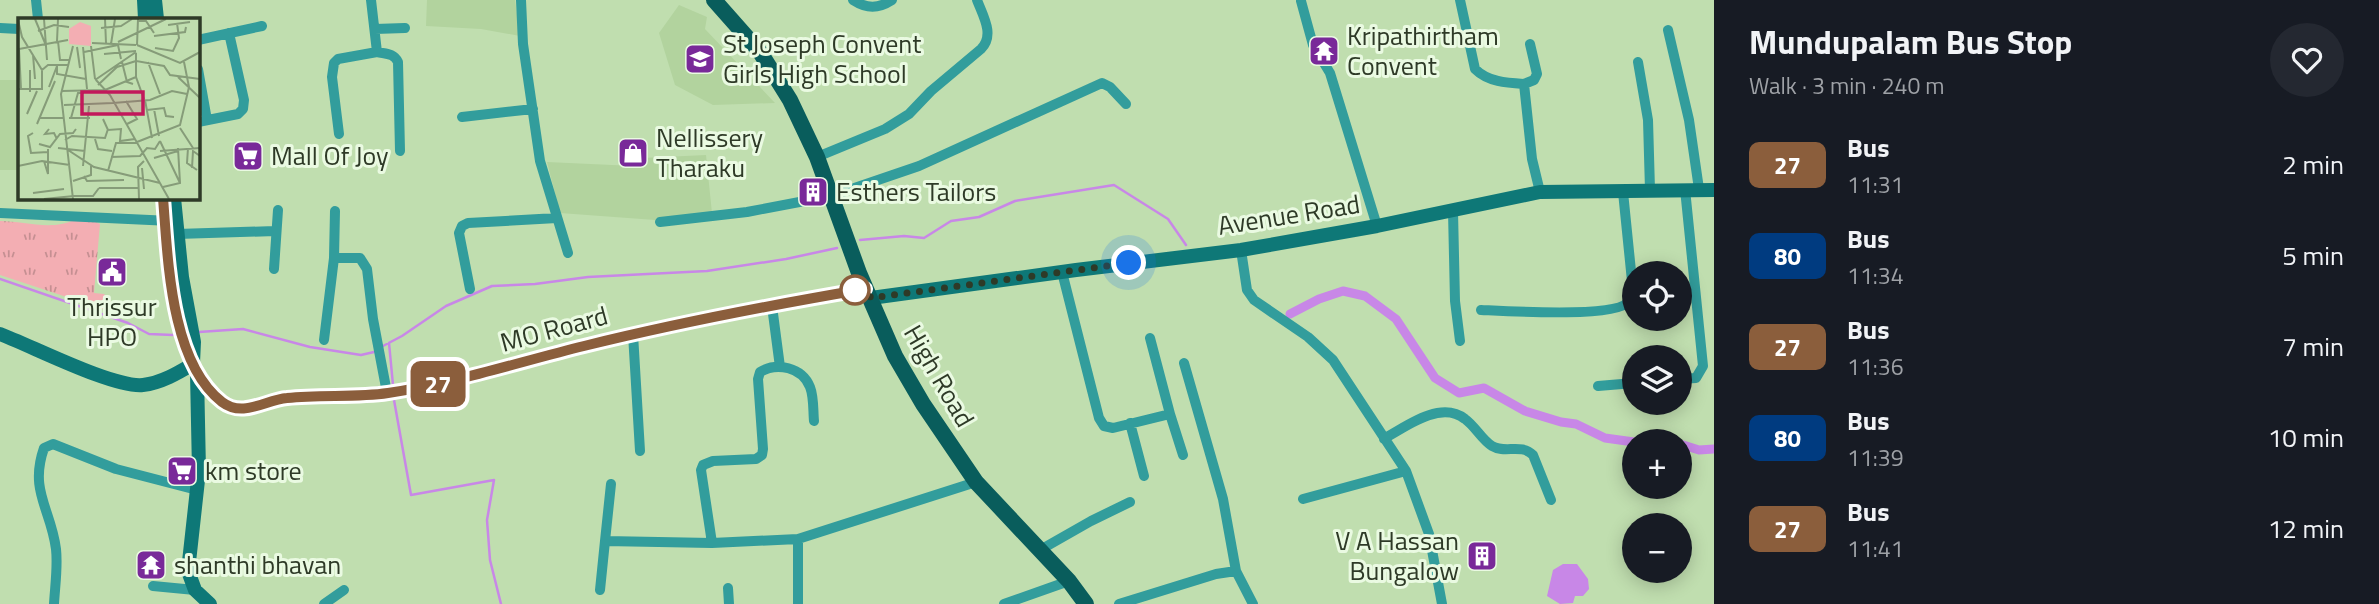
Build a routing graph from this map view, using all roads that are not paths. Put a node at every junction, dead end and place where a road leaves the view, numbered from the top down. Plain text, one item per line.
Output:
1 (36, 0) edge
2 (144, 0) edge
3 (155, 0) edge
4 (371, 0) edge
5 (521, 0) edge
6 (853, 0) edge
7 (892, 0) edge
8 (977, 0) edge
9 (1460, 0) edge
10 (1301, 1) edge
11 (721, 2) edge
12 (37, 18) edge
13 (145, 18) edge
14 (157, 18) edge
15 (262, 26) dead end
16 (405, 28) dead end
17 (0, 29) edge
18 (18, 29) edge
19 (374, 29) junction
20 (1668, 30) dead end
21 (229, 33) junction
22 (200, 40) edge
23 (1530, 44) dead end
24 (377, 52) junction
25 (1638, 62) dead end
26 (1524, 84) junction
27 (200, 90) edge
28 (1126, 104) dead end
29 (533, 109) junction
30 (462, 117) dead end
31 (203, 121) edge
32 (339, 134) dead end
33 (400, 151) dead end
34 (817, 157) junction
35 (1699, 189) edge
36 (1650, 190) junction
37 (1541, 192) junction
38 (1623, 192) junction
39 (831, 197) junction
40 (164, 200) edge
41 (174, 200) edge
42 (278, 210) dead end
43 (335, 211) dead end
44 (1453, 211) junction
45 (0, 213) edge
46 (557, 218) junction
47 (660, 222) dead end
48 (173, 225) junction
49 (1377, 226) junction
50 (275, 231) junction
51 (1241, 250) junction
52 (568, 253) dead end
53 (334, 258) junction
54 (274, 269) dead end
55 (1062, 272) junction
56 (470, 289) dead end
57 (868, 294) junction
58 (772, 306) junction
59 (1480, 310) dead end
60 (0, 334) edge
61 (633, 334) junction
62 (1150, 338) dead end
63 (324, 341) dead end
64 (1460, 341) dead end
65 (1184, 363) dead end
66 (780, 367) junction
67 (195, 368) junction
68 (1692, 378) edge
69 (1622, 384) edge
70 (1598, 386) dead end
71 (387, 393) junction
72 (1170, 414) junction
73 (814, 421) dead end
74 (1130, 424) junction
75 (1384, 439) junction
76 (640, 451) dead end
77 (1183, 455) dead end
78 (1406, 471) junction
79 (1144, 475) dead end
80 (976, 482) junction
81 (611, 484) dead end
82 (197, 490) junction
83 (1303, 499) dead end
84 (1550, 500) dead end
85 (1130, 502) dead end
86 (798, 539) junction
87 (605, 541) junction
88 (712, 543) junction
89 (1041, 550) junction
90 (1236, 571) junction
91 (1069, 581) junction
92 (153, 586) dead end
93 (728, 588) dead end
94 (195, 590) junction
95 (344, 590) dead end
96 (600, 590) dead end
97 (54, 604) edge
98 (210, 604) edge
99 (324, 604) edge
100 (729, 604) edge
101 (798, 604) edge
102 (1004, 604) edge
103 (1086, 604) edge
104 (1119, 604) edge
105 (1253, 604) edge
106 (1442, 604) edge

1 - 12 street
2 - 13 main road
3 - 14 main road
4 - 19 street
5 - 29 street
6 - 7 street
8 - 34 street
9 - 26 street
10 - 49 street
11 - 34 main road, High Road
15 - 21 street
16 - 19 street
17 - 18 street
19 - 24 street
20 - 35 street
21 - 22 street
21 - 31 street
23 - 26 street
24 - 32 street
24 - 33 street
25 - 36 street
26 - 37 street
27 - 31 street
28 - 39 street
29 - 30 street
29 - 46 street
34 - 39 main road, High Road
35 - 36 main road, Avenue Road
35 - 68 street
36 - 38 main road, Avenue Road
37 - 38 main road, Avenue Road
37 - 44 main road, Avenue Road
38 - 59 street
39 - 47 street
39 - 57 main road, High Road
40 - 48 main road, MO Roard
41 - 48 main road
42 - 50 street
43 - 53 street
44 - 49 main road, Avenue Road
44 - 64 street
45 - 48 street
46 - 52 street
46 - 56 street
48 - 50 street
48 - 67 main road, MO Roard
49 - 51 main road, Avenue Road
50 - 54 street
51 - 55 main road, Avenue Road
51 - 75 street
53 - 63 street
53 - 71 street
55 - 57 main road, Avenue Road
55 - 74 street
57 - 58 main road, MO Roard
57 - 80 main road, High Road
58 - 61 main road, MO Roard
58 - 66 street
60 - 67 main road
61 - 71 main road, MO Roard
61 - 76 street
62 - 72 street
65 - 90 street
66 - 73 street
66 - 88 street
67 - 71 main road, MO Roard
67 - 82 main road
69 - 70 street
72 - 74 street
72 - 77 street
74 - 79 street
75 - 78 street
75 - 84 street
78 - 83 street
78 - 106 street
80 - 86 street
80 - 89 main road, High Road
81 - 87 street
82 - 94 main road
82 - 97 street
85 - 89 street
86 - 88 street
86 - 101 street
87 - 88 street
87 - 96 street
89 - 91 main road, High Road
90 - 104 street
90 - 105 street
91 - 102 street
91 - 103 main road, High Road
92 - 94 street
93 - 100 street
94 - 98 main road
95 - 99 street

